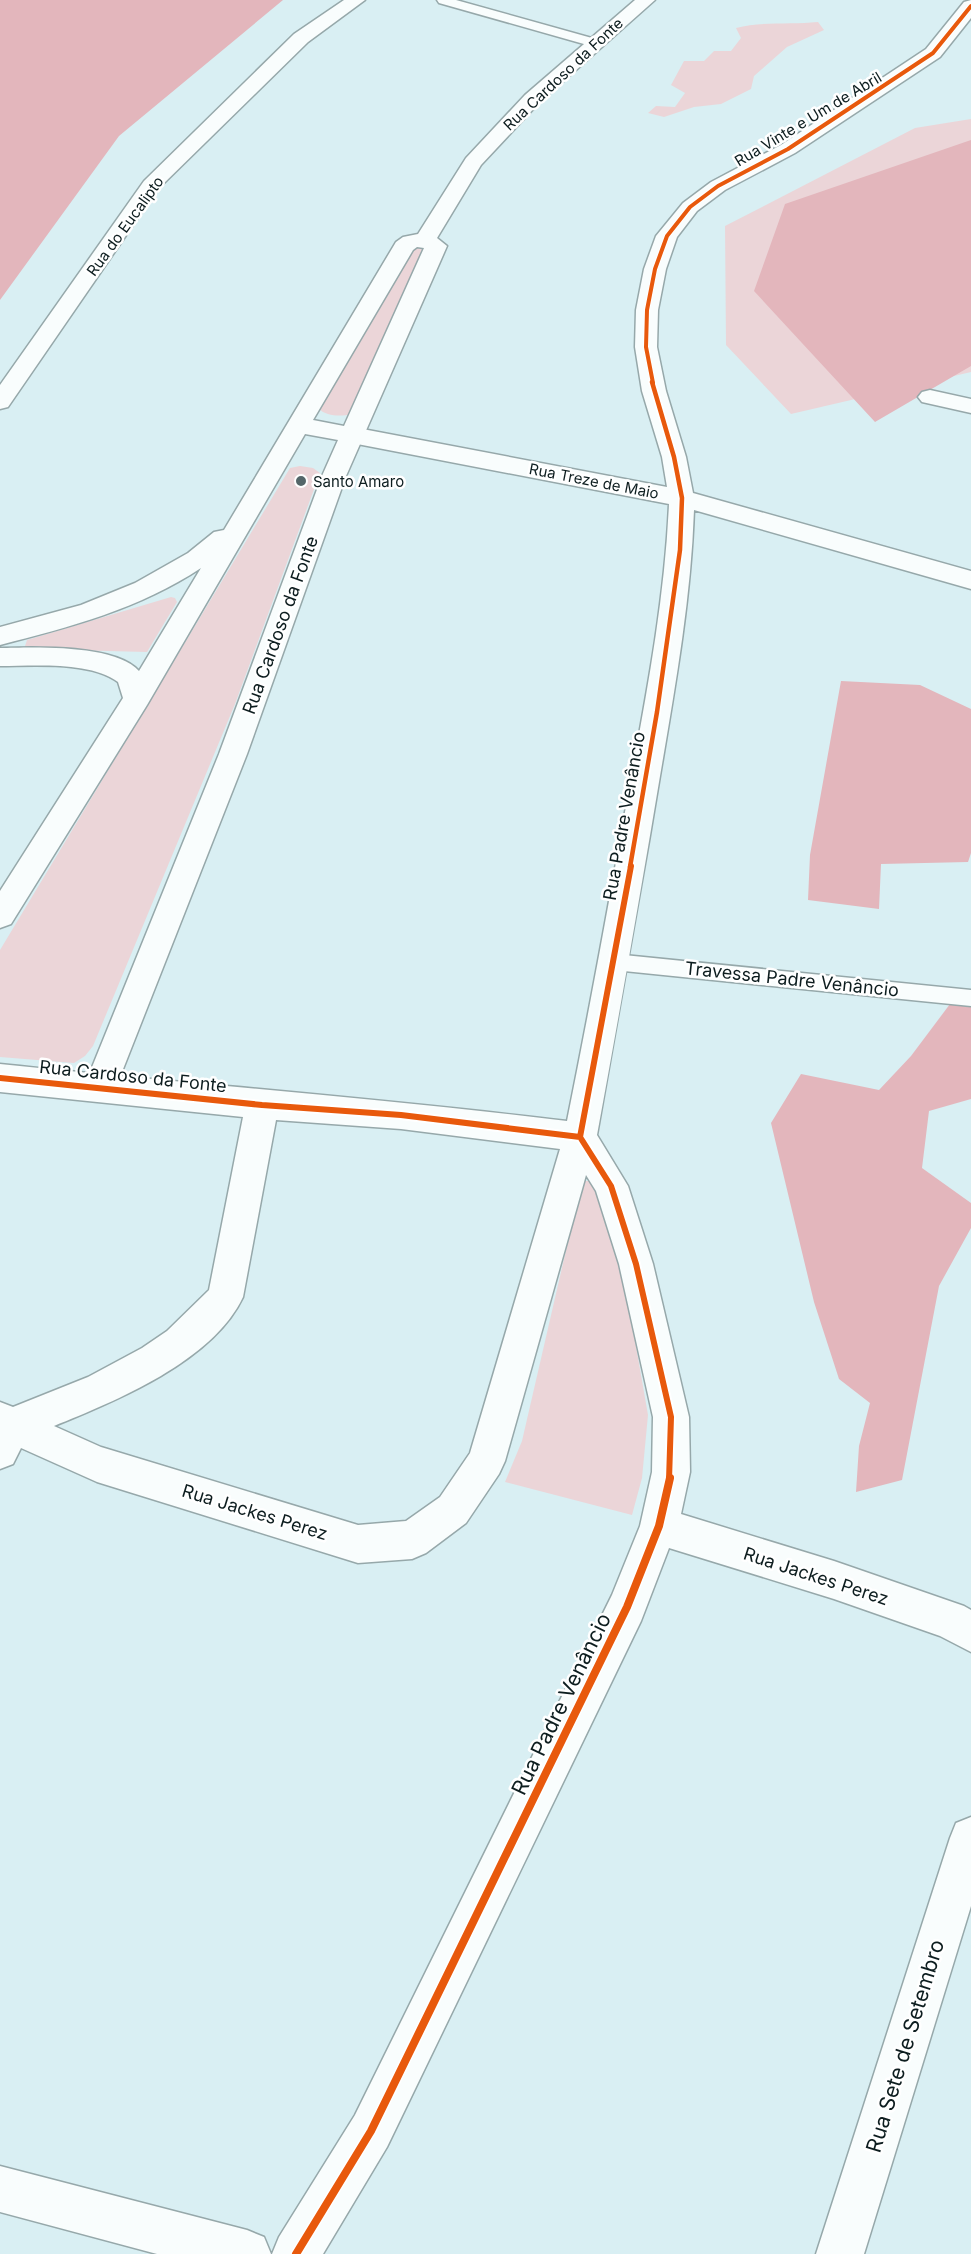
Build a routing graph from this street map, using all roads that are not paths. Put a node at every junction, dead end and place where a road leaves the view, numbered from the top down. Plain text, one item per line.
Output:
1 (356, 0) edge
2 (444, 0) edge
3 (646, 0) edge
4 (971, 6) edge
5 (595, 43) junction
6 (424, 240) junction
7 (930, 398) dead end
8 (0, 402) edge
9 (971, 406) edge
10 (297, 425) junction
11 (352, 435) junction
12 (681, 498) junction
13 (242, 521) junction
14 (971, 580) edge
15 (0, 636) edge
16 (0, 657) edge
17 (137, 698) junction
18 (0, 916) edge
19 (614, 962) junction
20 (971, 998) edge
21 (0, 1078) edge
22 (100, 1087) junction
23 (262, 1105) junction
24 (580, 1137) junction
25 (4, 1432) edge
26 (486, 1461) joint
27 (659, 1526) junction
28 (971, 1632) edge
29 (971, 1838) edge
30 (0, 2189) edge
31 (247, 2254) edge
32 (296, 2254) edge
33 (840, 2254) edge

1 - 8 street, Rua do Eucalipto
2 - 5 lane
3 - 5 street, Rua Cardoso da Fonte
4 - 12 street, Rua Vinte e Um de Abril
5 - 6 street, Rua Cardoso da Fonte
6 - 10 street, Rua Cardoso da Fonte
6 - 11 street, Rua Cardoso da Fonte
7 - 9 street
10 - 11 street, Rua Treze de Maio
10 - 13 street, Rua Cardoso da Fonte
11 - 12 street, Rua Treze de Maio
11 - 22 street, Rua Cardoso da Fonte
12 - 14 street, Rua Treze de Maio
12 - 19 street, Rua Padre Venâncio
13 - 15 street
13 - 17 street, Rua Cardoso da Fonte
16 - 17 street
17 - 18 street, Rua Cardoso da Fonte
19 - 20 lane, Travessa Padre Venâncio
19 - 24 street, Rua Padre Venâncio
21 - 22 street, Rua Cardoso da Fonte
22 - 23 street, Rua Cardoso da Fonte
23 - 24 street
23 - 25 street
24 - 26 street, Rua Padre Venâncio
24 - 27 street, Rua Padre Venâncio
25 - 26 street, Rua Jackes Perez
27 - 28 street, Rua Jackes Perez
27 - 32 street, Rua Padre Venâncio
29 - 33 street, Rua Sete de Setembro
30 - 31 street

